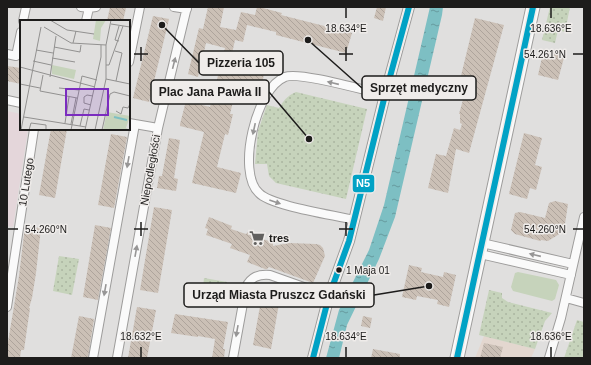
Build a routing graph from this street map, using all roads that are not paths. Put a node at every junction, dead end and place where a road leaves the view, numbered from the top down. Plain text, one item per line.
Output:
1 (26, 7) edge
2 (89, 7) edge
3 (140, 7) edge
4 (174, 7) edge
5 (409, 7) edge
6 (533, 7) edge
7 (187, 8) edge
8 (23, 20) edge
9 (86, 20) edge
10 (20, 37) edge
11 (7, 54) edge
12 (130, 57) edge
13 (385, 95) junction
14 (7, 100) edge
15 (20, 103) edge
16 (132, 123) edge
17 (158, 128) junction
18 (34, 130) edge
19 (584, 217) edge
20 (354, 220) junction
21 (481, 248) junction
22 (573, 264) junction
23 (571, 275) junction
24 (329, 296) junction
25 (566, 298) junction
26 (584, 303) edge
27 (7, 307) edge
28 (93, 358) edge
29 (117, 358) edge
30 (233, 358) edge
31 (313, 358) edge
32 (457, 358) edge
33 (549, 358) edge

1 - 8 street
2 - 9 street
3 - 12 street
4 - 7 street
5 - 13 street
6 - 21 main road
17 -> 7 street, Niepodległości
10 - 11 street
13 - 20 street
13 -> 20 street
14 - 15 street
16 - 17 street
16 -> 28 street, Niepodległości
29 -> 17 street, Niepodległości
18 - 27 street, 10 Lutego
19 - 22 street
20 - 24 street
22 -> 21 street
21 - 23 street
21 - 32 main road
22 - 23 street
23 - 25 street
24 -> 30 street
24 - 31 street
25 - 26 street
25 - 33 street

